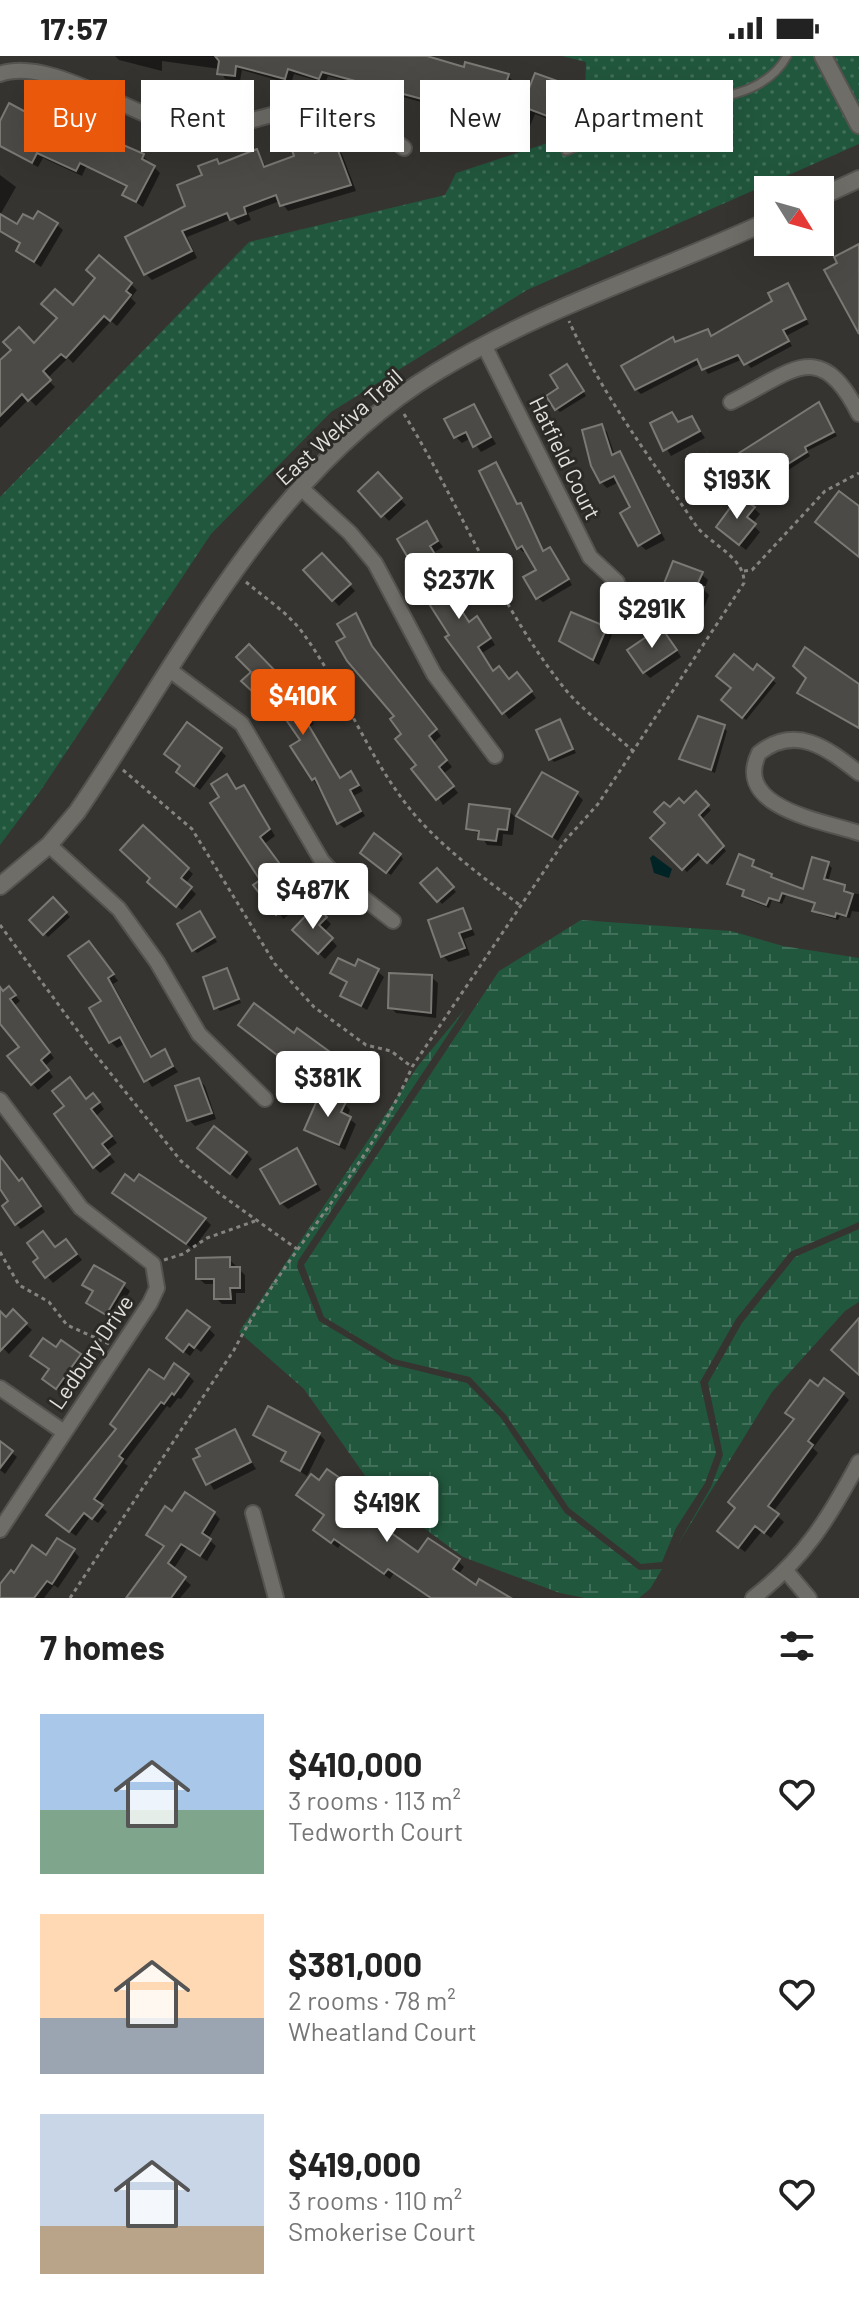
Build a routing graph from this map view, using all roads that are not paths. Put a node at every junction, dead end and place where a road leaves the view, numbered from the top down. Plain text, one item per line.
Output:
1 (787, 56) edge
2 (823, 56) edge
3 (0, 74) edge
4 (733, 95) edge
5 (270, 113) edge
6 (859, 125) edge
7 (859, 179) edge
8 (834, 191) edge
9 (754, 227) edge
10 (484, 345) junction
11 (731, 402) dead end
12 (859, 414) edge
13 (300, 487) junction
14 (617, 582) dead end
15 (171, 671) junction
16 (495, 756) dead end
17 (859, 773) edge
18 (859, 833) edge
19 (49, 845) junction
20 (0, 886) edge
21 (393, 921) dead end
22 (265, 1099) dead end
23 (0, 1100) edge
24 (0, 1388) edge
25 (64, 1432) junction
26 (859, 1462) edge
27 (253, 1513) dead end
28 (0, 1530) edge
29 (787, 1572) junction
30 (276, 1598) edge
31 (753, 1598) edge
32 (809, 1598) edge

1 - 4 lane
2 - 6 street
3 - 5 street
7 - 8 street
9 - 10 street, East Wekiva Trail
10 - 13 street, East Wekiva Trail
10 - 14 street, Hatfield Court
11 - 12 street
13 - 15 street, East Wekiva Trail
13 - 16 street
15 - 19 street, East Wekiva Trail
15 - 21 street
17 - 18 street
19 - 20 street, East Wekiva Trail
19 - 22 street
23 - 25 street, Ledbury Drive
24 - 25 street
25 - 28 street, Ledbury Drive
26 - 29 street
27 - 30 street
29 - 31 street
29 - 32 street

